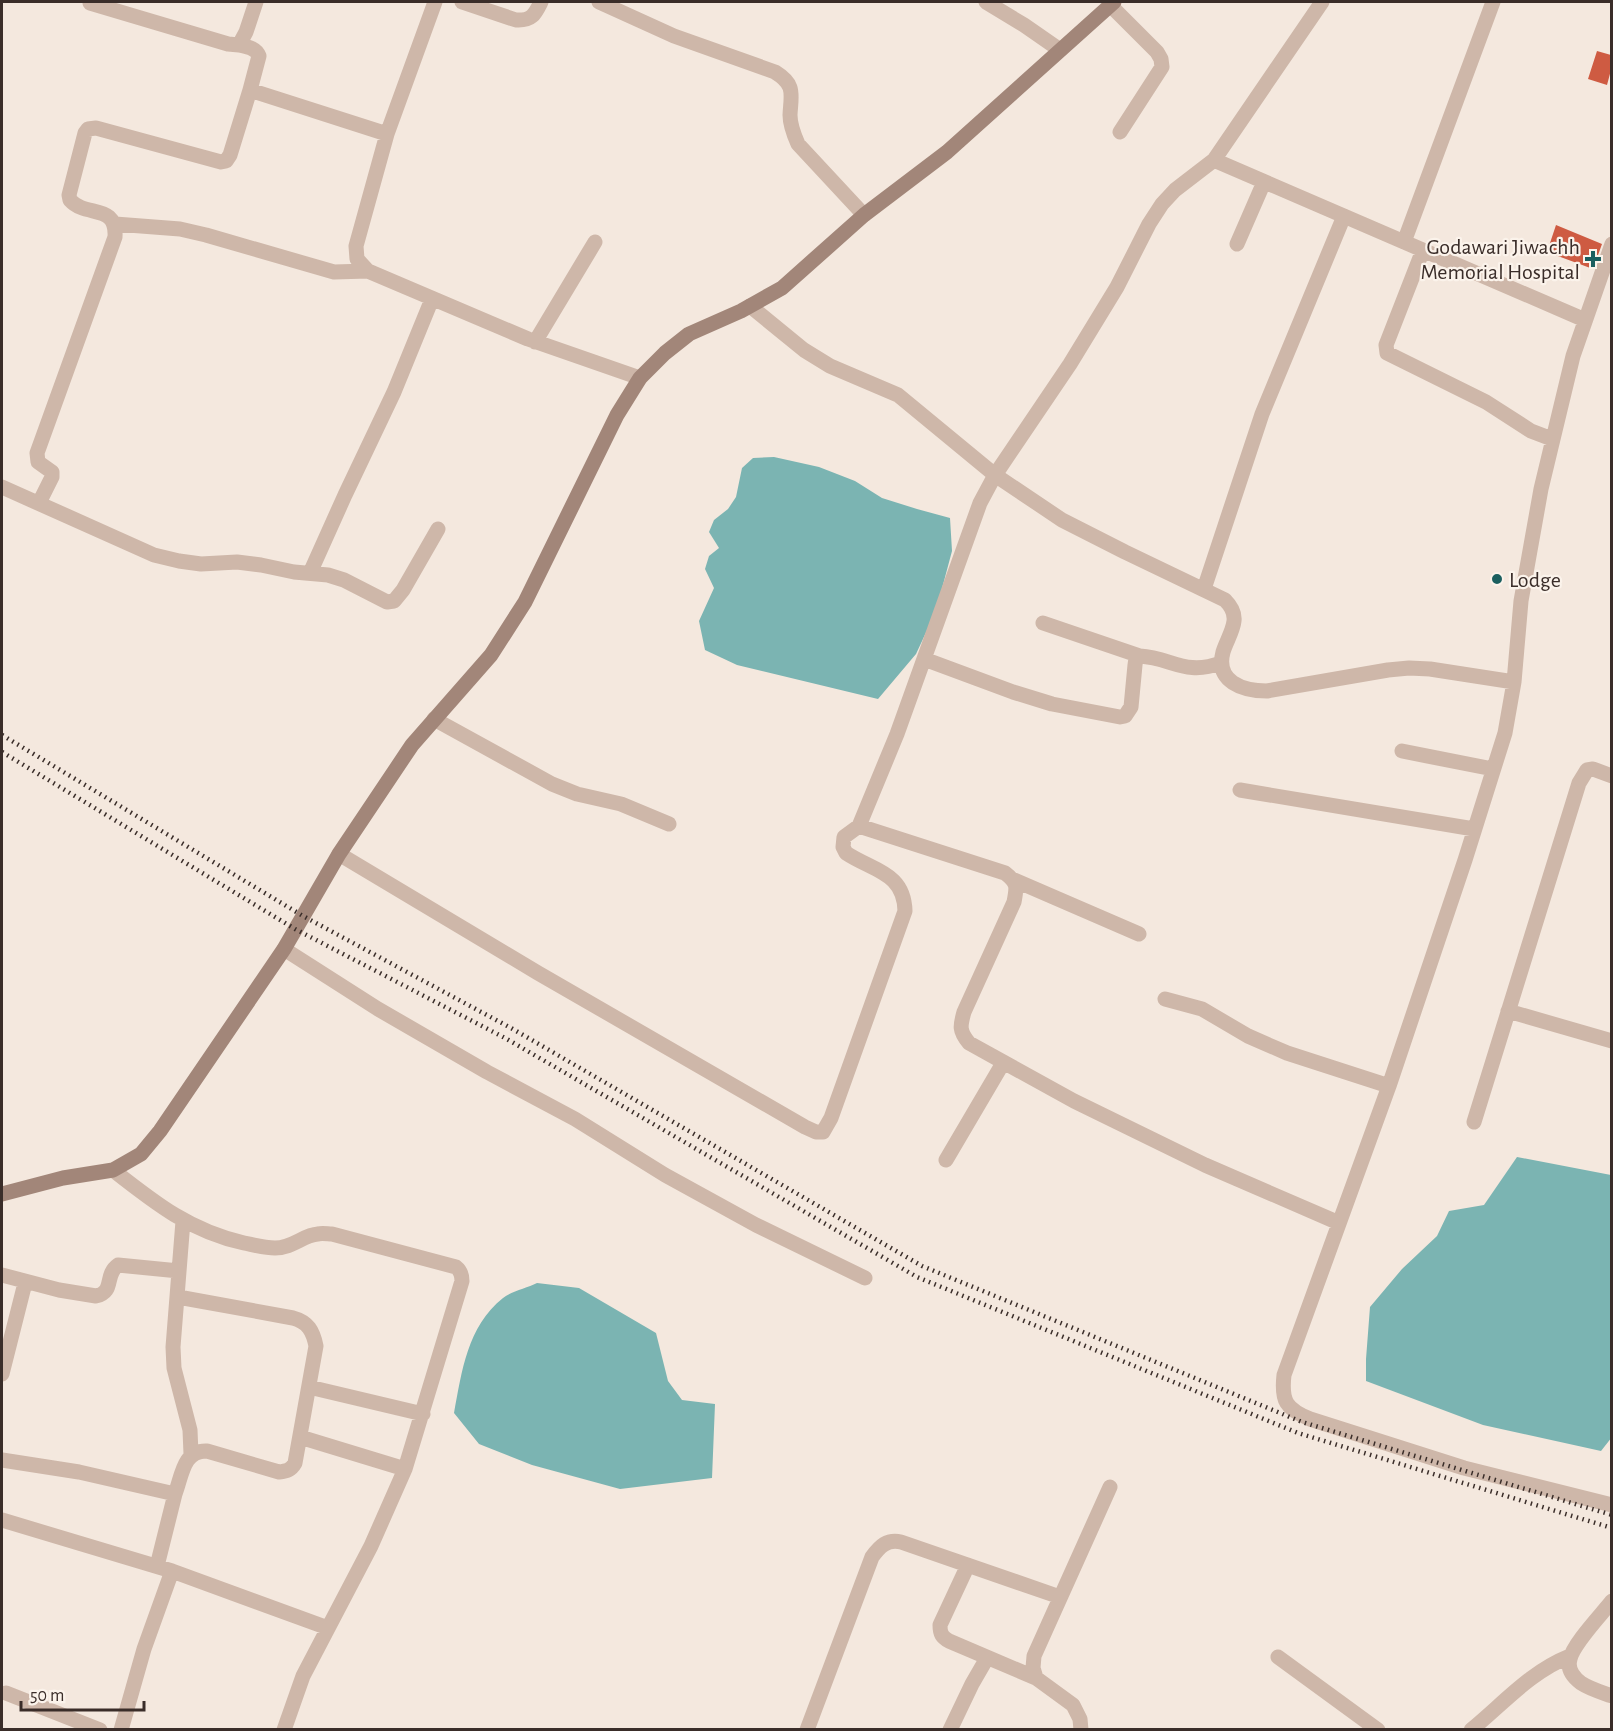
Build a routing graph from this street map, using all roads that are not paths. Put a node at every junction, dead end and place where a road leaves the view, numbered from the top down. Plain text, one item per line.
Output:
1 (256, 2) edge
2 (435, 2) edge
3 (462, 2) edge
4 (541, 2) edge
5 (599, 2) edge
6 (986, 2) edge
7 (1322, 2) edge
8 (1493, 2) edge
9 (90, 3) dead end
10 (1112, 3) edge
11 (240, 45) junction
12 (1060, 50) junction
13 (250, 90) junction
14 (1120, 132) dead end
15 (387, 134) junction
16 (1214, 160) junction
17 (1264, 182) junction
18 (864, 215) junction
19 (1344, 216) junction
20 (115, 224) junction
21 (595, 242) dead end
22 (1404, 242) junction
23 (1237, 244) dead end
24 (1611, 244) edge
25 (1423, 250) junction
26 (368, 271) junction
27 (432, 300) junction
28 (750, 306) junction
29 (1585, 320) junction
30 (535, 342) junction
31 (640, 378) junction
32 (1552, 439) junction
33 (995, 475) junction
34 (2, 487) edge
35 (39, 503) junction
36 (438, 529) dead end
37 (310, 573) junction
38 (1204, 589) junction
39 (1043, 623) dead end
40 (1140, 656) junction
41 (924, 659) junction
42 (1221, 663) junction
43 (1514, 682) junction
44 (434, 719) junction
45 (1402, 751) dead end
46 (1493, 769) junction
47 (1611, 776) edge
48 (1240, 790) dead end
49 (669, 824) dead end
50 (859, 826) junction
51 (1474, 829) junction
52 (339, 854) junction
53 (1014, 880) junction
54 (1139, 934) dead end
55 (284, 949) junction
56 (1165, 999) dead end
57 (1508, 1011) junction
58 (1611, 1041) edge
59 (1004, 1063) junction
60 (1389, 1086) junction
61 (1474, 1122) dead end
62 (946, 1160) dead end
63 (113, 1170) junction
64 (2, 1194) edge
65 (183, 1221) junction
66 (1339, 1223) junction
67 (179, 1271) junction
68 (2, 1275) edge
69 (865, 1278) dead end
70 (25, 1283) junction
71 (177, 1297) junction
72 (2, 1374) edge
73 (309, 1387) junction
74 (423, 1414) junction
75 (300, 1437) junction
76 (191, 1454) junction
77 (2, 1460) edge
78 (405, 1469) junction
79 (1110, 1487) dead end
80 (176, 1494) junction
81 (1611, 1505) edge
82 (2, 1520) edge
83 (968, 1565) junction
84 (164, 1568) junction
85 (1060, 1597) junction
86 (1611, 1601) edge
87 (328, 1628) junction
88 (1570, 1656) junction
89 (1278, 1657) dead end
90 (987, 1658) junction
91 (1036, 1678) junction
92 (6, 1693) dead end
93 (1611, 1696) edge
94 (100, 1730) edge
95 (121, 1730) edge
96 (284, 1730) edge
97 (807, 1730) edge
98 (950, 1730) edge
99 (1081, 1730) edge
100 (1378, 1730) edge
101 (1472, 1730) edge

1 - 11 street
2 - 15 street
3 - 4 street
5 - 18 street
6 - 12 street
7 - 16 street
8 - 22 street
9 - 11 street
10 - 12 street
10 - 14 street
11 - 13 street
12 - 18 street
13 - 15 street
13 - 20 street
15 - 26 street
16 - 17 street
16 - 33 street
17 - 19 street
17 - 23 street
18 - 28 street
19 - 22 street
19 - 38 street
20 - 26 street
20 - 35 street
21 - 30 street
22 - 25 street
24 - 29 street
25 - 29 street
25 - 32 street
26 - 27 street
27 - 30 street
27 - 37 street
28 - 31 street
28 - 33 street
29 - 32 street
30 - 31 street
31 - 44 street
32 - 43 street
33 - 38 street
33 - 41 street
34 - 35 street
35 - 37 street
36 - 37 street
38 - 42 street
39 - 40 street
40 - 41 street
40 - 42 street
41 - 50 street
42 - 43 street
43 - 46 street
44 - 49 street
44 - 52 street
45 - 46 street
46 - 51 street
47 - 57 street
48 - 51 street
50 - 52 street
50 - 53 street
51 - 60 street
52 - 55 street
53 - 54 street
53 - 59 street
55 - 63 street
55 - 69 street
56 - 60 street
57 - 58 street
57 - 61 street
59 - 62 street
59 - 66 street
60 - 66 street
63 - 64 street
63 - 65 street
65 - 67 street
65 - 74 street
66 - 81 street
67 - 70 street
67 - 71 street
68 - 70 street
70 - 72 street
71 - 73 street
71 - 76 street
73 - 74 street
73 - 75 street
74 - 78 street
75 - 76 street
75 - 78 street
76 - 80 street
77 - 80 street
78 - 87 street
79 - 85 street
80 - 84 street
82 - 84 street
83 - 85 street
83 - 90 street
83 - 97 street
84 - 87 street
84 - 95 street
85 - 91 street
86 - 88 street
87 - 96 street
88 - 93 street
88 - 101 street
89 - 100 street
90 - 91 street
90 - 98 street
91 - 99 street
92 - 94 street

